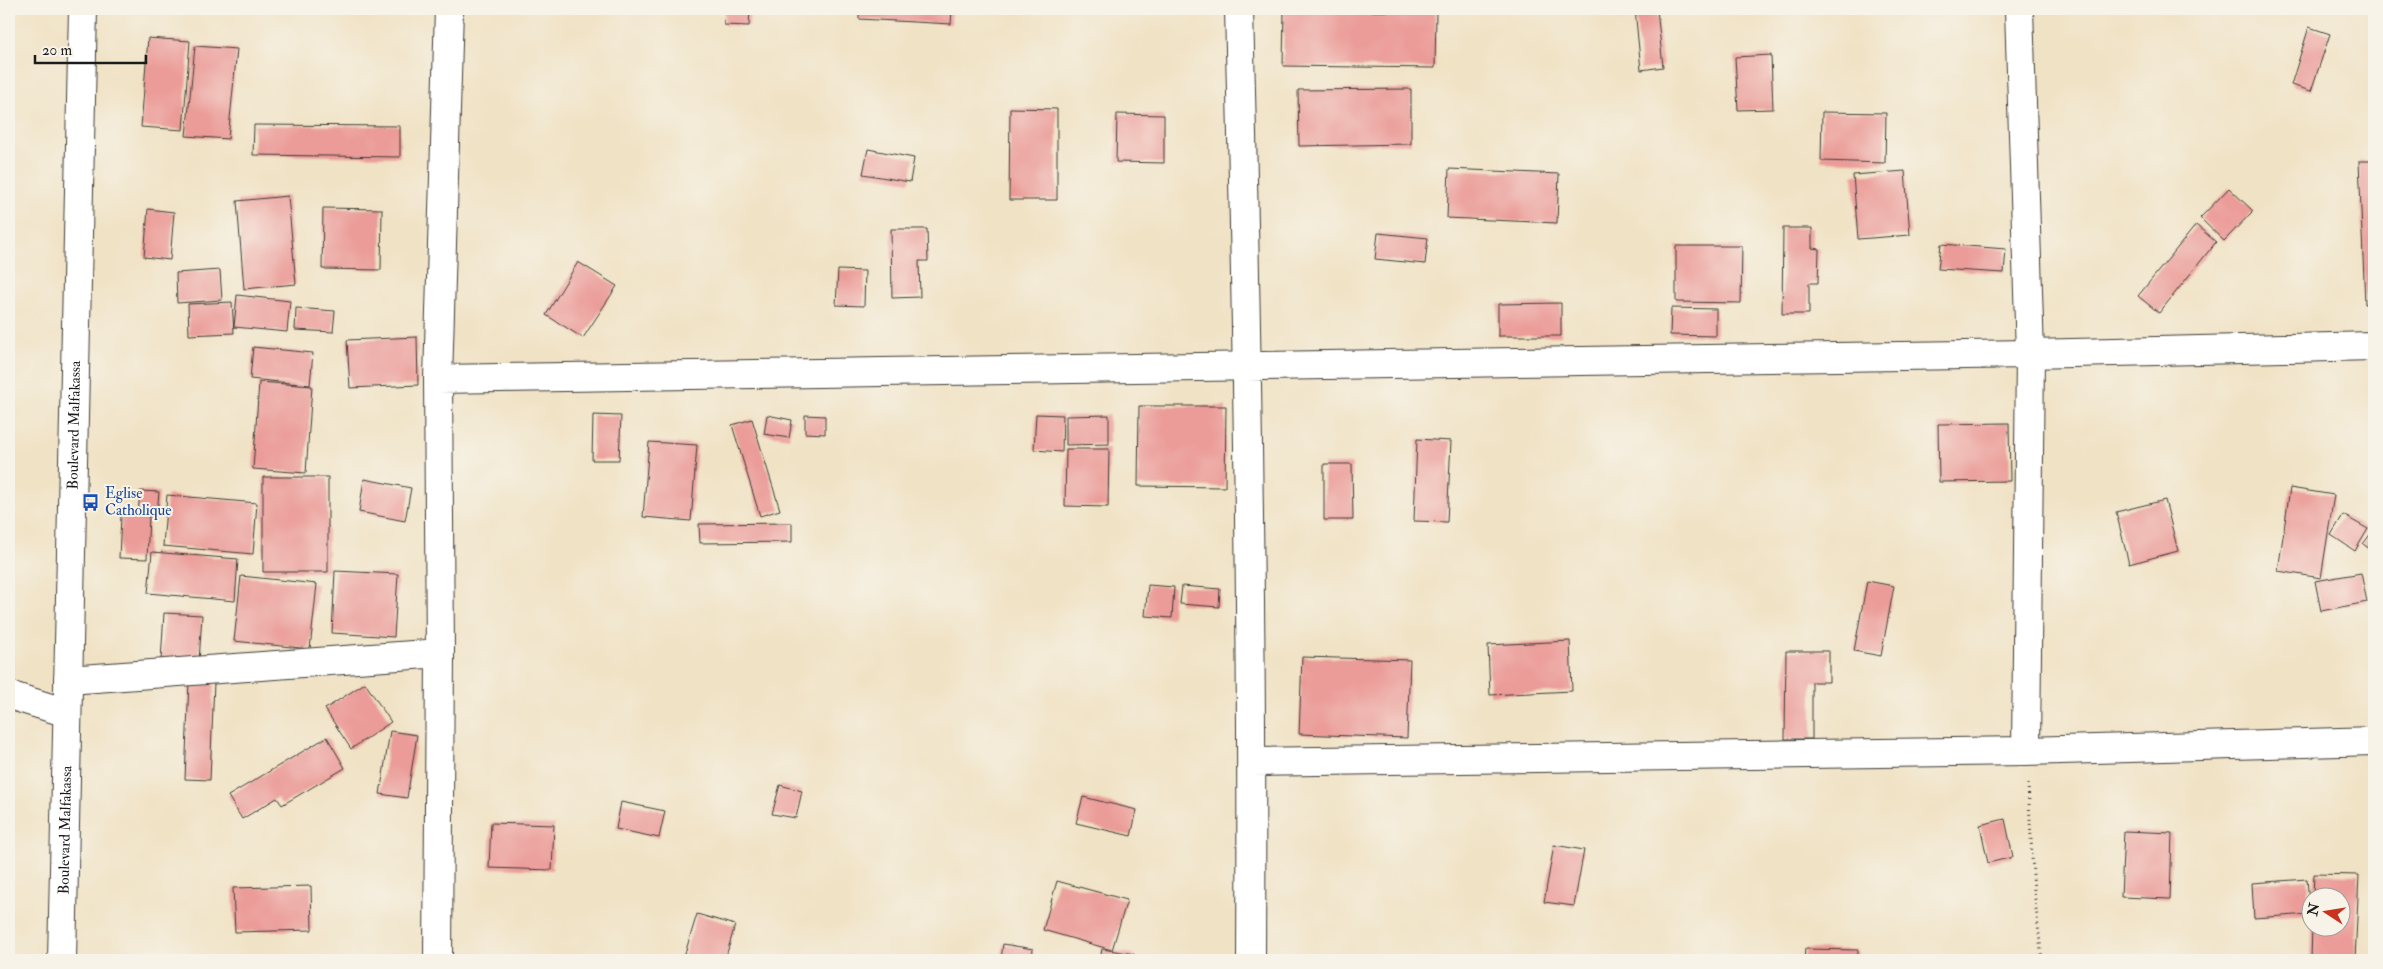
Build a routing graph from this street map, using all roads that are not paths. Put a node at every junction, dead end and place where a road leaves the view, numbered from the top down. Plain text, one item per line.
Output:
1 (83, 9) edge
2 (449, 9) edge
3 (1239, 9) edge
4 (2019, 9) edge
5 (2374, 346) edge
6 (2030, 354) junction
7 (1248, 366) junction
8 (438, 379) junction
9 (440, 653) junction
10 (68, 680) junction
11 (9, 695) edge
12 (67, 713) junction
13 (2374, 741) edge
14 (2026, 751) junction
15 (1252, 762) junction
16 (62, 960) edge
17 (438, 960) edge
18 (1251, 960) edge

1 - 10 street, Boulevard Malfakassa
2 - 8 street
3 - 7 street
4 - 6 street
5 - 6 street
6 - 7 street
6 - 14 street
7 - 8 street
7 - 15 street
8 - 9 street
9 - 10 street
9 - 17 street
10 - 12 street, Boulevard Malfakassa
11 - 12 street
12 - 16 street, Boulevard Malfakassa
13 - 14 street
14 - 15 street
15 - 18 street

